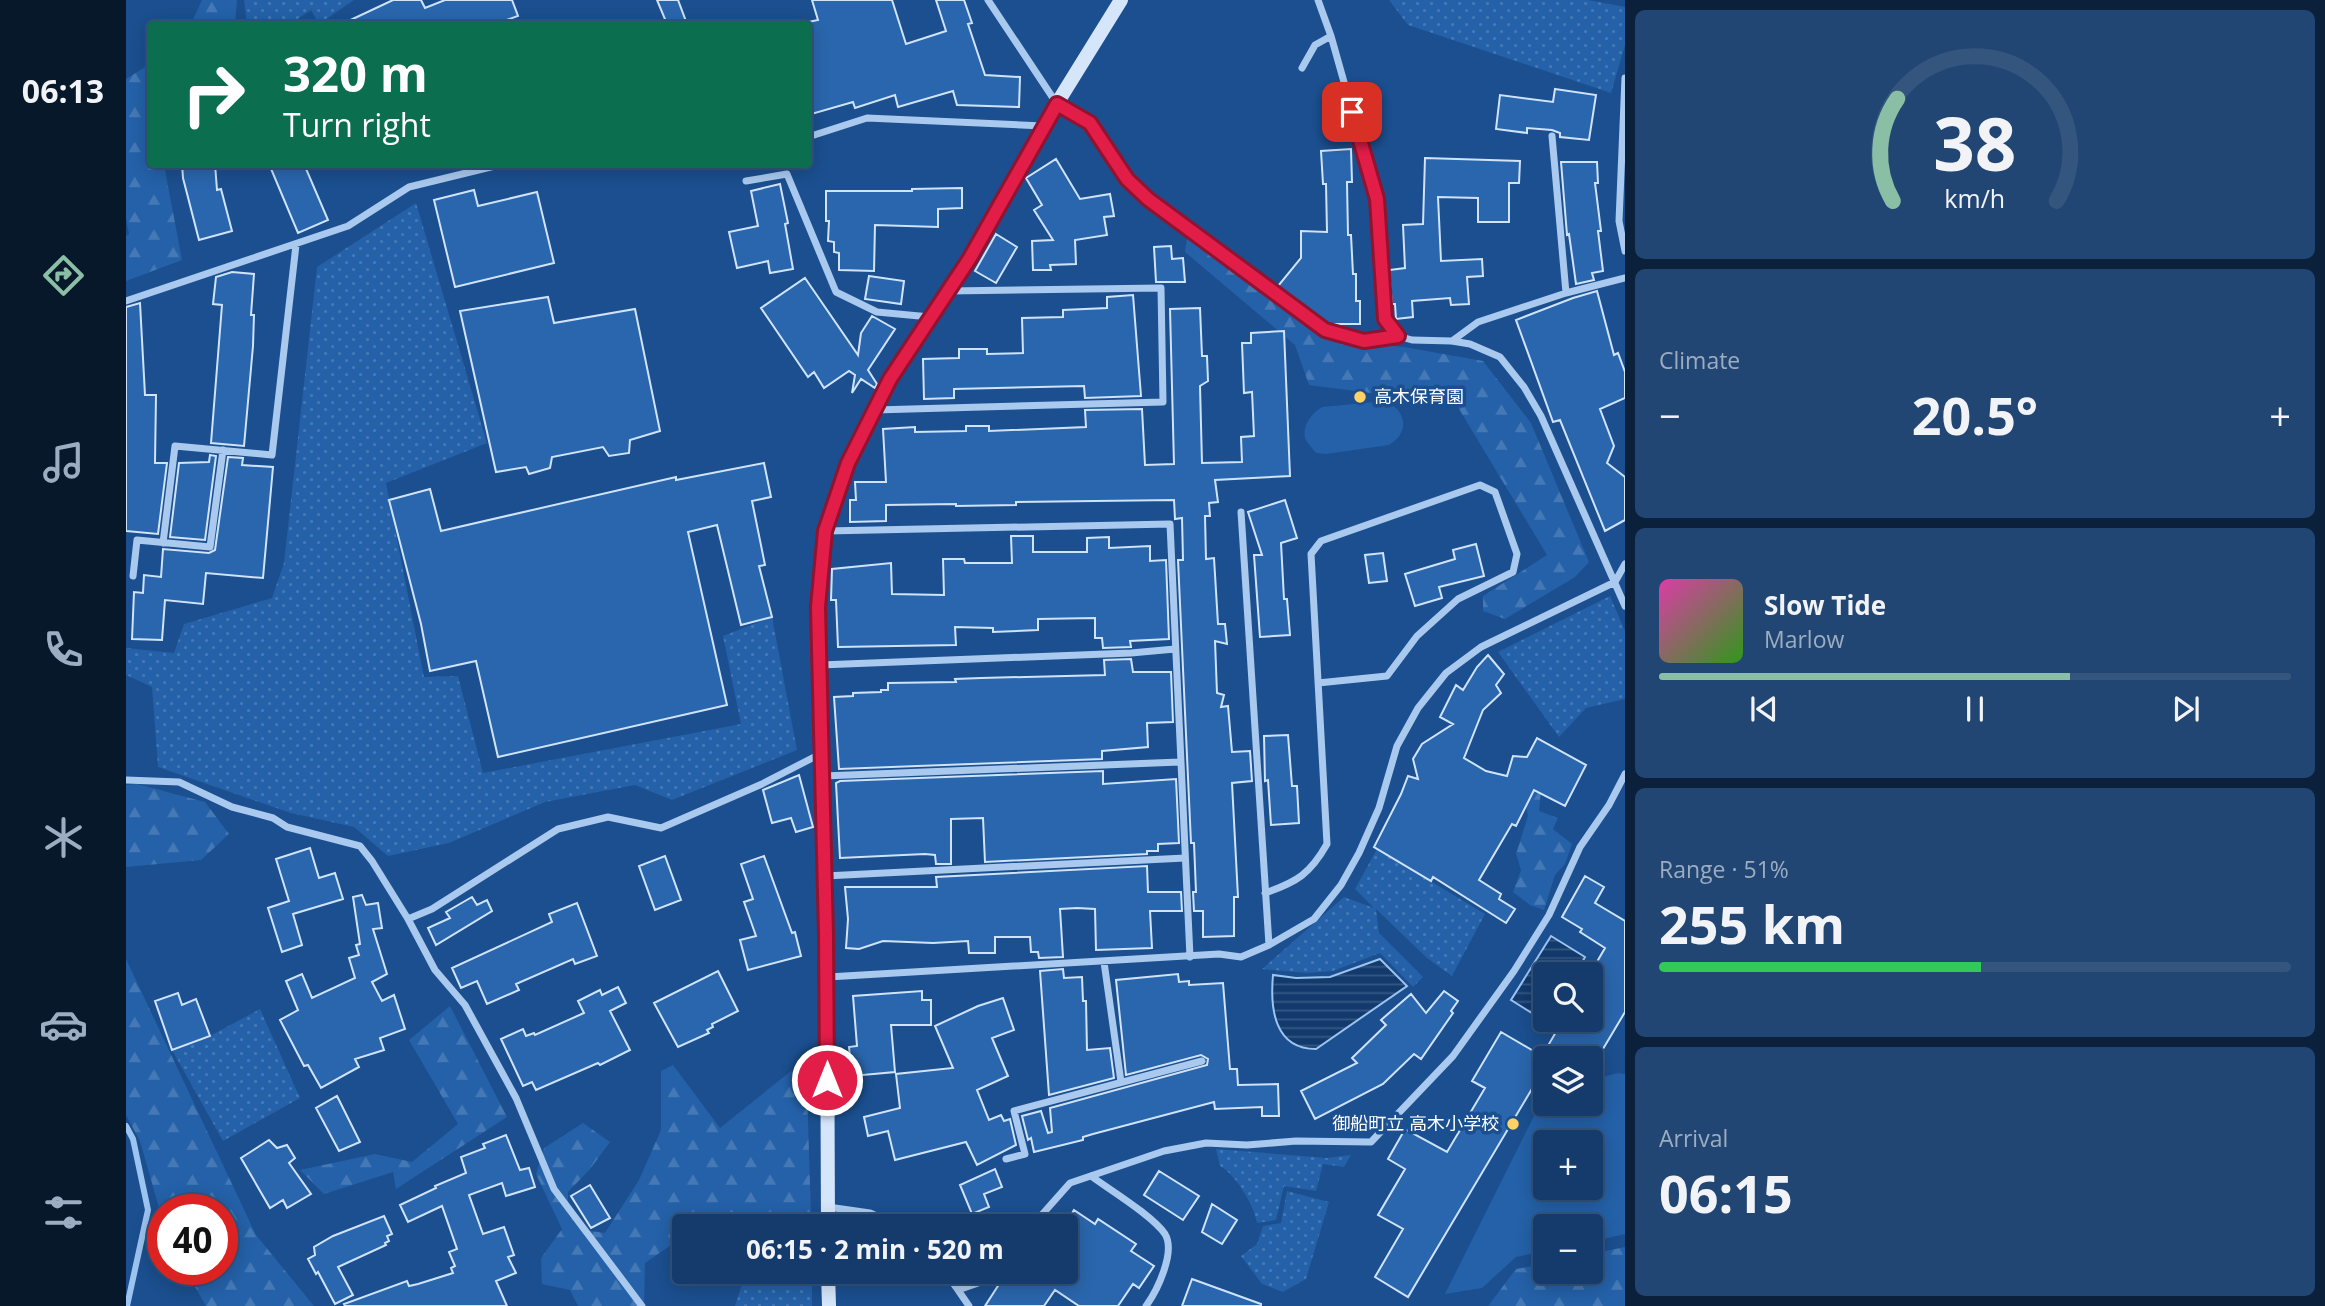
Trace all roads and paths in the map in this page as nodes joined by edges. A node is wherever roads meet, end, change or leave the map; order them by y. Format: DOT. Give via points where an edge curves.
graph roads {
  1 [pos="988,0"];
  2 [pos="1121,0"];
  3 [pos="1318,0"];
  4 [pos="1331,36"];
  5 [pos="1302,68"];
  6 [pos="1625,78"];
  7 [pos="1057,104"];
  8 [pos="1043,125"];
  9 [pos="812,135"];
  10 [pos="1552,136"];
  11 [pos="487,168"];
  12 [pos="746,181"];
  13 [pos="296,245"];
  14 [pos="1625,251"];
  15 [pos="1625,278"];
  16 [pos="948,291"];
  17 [pos="1566,293"];
  18 [pos="126,301"];
  19 [pos="931,317"];
  20 [pos="1398,336"];
  21 [pos="1452,341"];
  22 [pos="874,411"];
  23 [pos="223,450"];
  24 [pos="1241,512"];
  25 [pos="825,531"];
  26 [pos="163,543"];
  27 [pos="1625,564"];
  28 [pos="133,576"];
  29 [pos="1615,582"];
  30 [pos="1625,606"];
  31 [pos="1175,649"];
  32 [pos="819,665"];
  33 [pos="1318,683"];
  34 [pos="822,753"];
  35 [pos="1180,762"];
  36 [pos="1625,774"];
  37 [pos="823,776"];
  38 [pos="126,780"];
  39 [pos="1185,859"];
  40 [pos="825,876"];
  41 [pos="1265,893"];
  42 [pos="408,919"];
  43 [pos="1269,945"];
  44 [pos="1190,957"];
  45 [pos="1104,962"];
  46 [pos="827,977"];
  47 [pos="1202,1061"];
  48 [pos="1121,1082"];
  49 [pos="1006,1159"];
  50 [pos="1091,1176"];
  51 [pos="827,1207"];
  52 [pos="827,1214"];
  53 [pos="872,1214"];
  54 [pos="1043,1214"];
  55 [pos="828,1284"];
  56 [pos="954,1284"];
  57 [pos="975,1284"];
  58 [pos="958,1290"];
  59 [pos="642,1306"];
  60 [pos="829,1306"];
  61 [pos="970,1306"];
  62 [pos="1146,1306"];
  1 -- 7 [label="street"];
  2 -- 7 [label="street"];
  3 -- 4 [label="street"];
  4 -- 5 [label="street" via="1315,45"];
  4 -- 20 [label="street" via="1377,199 1385,319"];
  6 -- 14 [label="street" via="1619,221"];
  7 -- 8 [label="street"];
  7 -- 20 [label="street" via="1090,123 1127,179 1148,199 1325,330 1364,341"];
  8 -- 9 [label="street" via="867,118"];
  8 -- 16 [label="street"];
  10 -- 17 [label="street"];
  11 -- 13 [label="street" via="409,187 348,226"];
  12 -- 19 [label="street" via="788,174 836,292 877,312"];
  13 -- 18 [label="street"];
  13 -- 23 [label="street" via="272,455"];
  15 -- 17 [label="street"];
  16 -- 19 [label="street"];
  16 -- 22 [label="street" via="1161,288 1163,402"];
  17 -- 21 [label="street" via="1478,322"];
  19 -- 22 [label="street"];
  20 -- 21 [label="street"];
  21 -- 29 [label="street" via="1500,357 1524,387"];
  22 -- 25 [label="street" via="848,463"];
  23 -- 26 [label="street" via="210,547"];
  23 -- 26 [label="street" via="175,446"];
  24 -- 41 [label="street"];
  25 -- 31 [label="street" via="1170,524"];
  25 -- 32 [label="street" via="818,607"];
  26 -- 28 [label="street" via="137,540"];
  27 -- 29 [label="street"];
  29 -- 30 [label="street"];
  29 -- 43 [label="street" via="1481,647 1446,673 1418,708 1397,746 1379,808 1341,885 1314,919"];
  31 -- 32 [label="street"];
  31 -- 35 [label="street"];
  32 -- 34 [label="street"];
  33 -- 33 [label="street" via="1311,554 1321,541 1480,485 1495,492 1517,554 1513,572 1458,599 1417,636 1387,676"];
  33 -- 41 [label="street" via="1327,844 1315,865 1287,885"];
  34 -- 37 [label="street"];
  34 -- 42 [label="street" via="661,828 608,817 558,829"];
  35 -- 37 [label="street"];
  35 -- 39 [label="street"];
  36 -- 50 [label="street" via="1514,971 1453,1056 1371,1142 1206,1143 1164,1151"];
  37 -- 40 [label="street"];
  38 -- 42 [label="street" via="179,782 287,827 360,846"];
  39 -- 40 [label="street"];
  39 -- 44 [label="street"];
  40 -- 46 [label="street"];
  41 -- 43 [label="street"];
  42 -- 59 [label="street" via="435,970 465,1005 516,1098 554,1189"];
  43 -- 44 [label="street" via="1241,957"];
  44 -- 45 [label="street"];
  45 -- 46 [label="street"];
  45 -- 48 [label="street"];
  46 -- 51 [label="street"];
  47 -- 48 [label="street"];
  48 -- 49 [label="street" via="1014,1111 1025,1154"];
  50 -- 54 [label="street" via="1070,1183"];
  50 -- 62 [label="street" via="1166,1236 1168,1255"];
  51 -- 52 [label="street"];
  51 -- 53 [label="street"];
  55 -- 60 [label="street"];
  56 -- 58 [label="street"];
  57 -- 58 [label="street"];
  58 -- 61 [label="street"];
}
